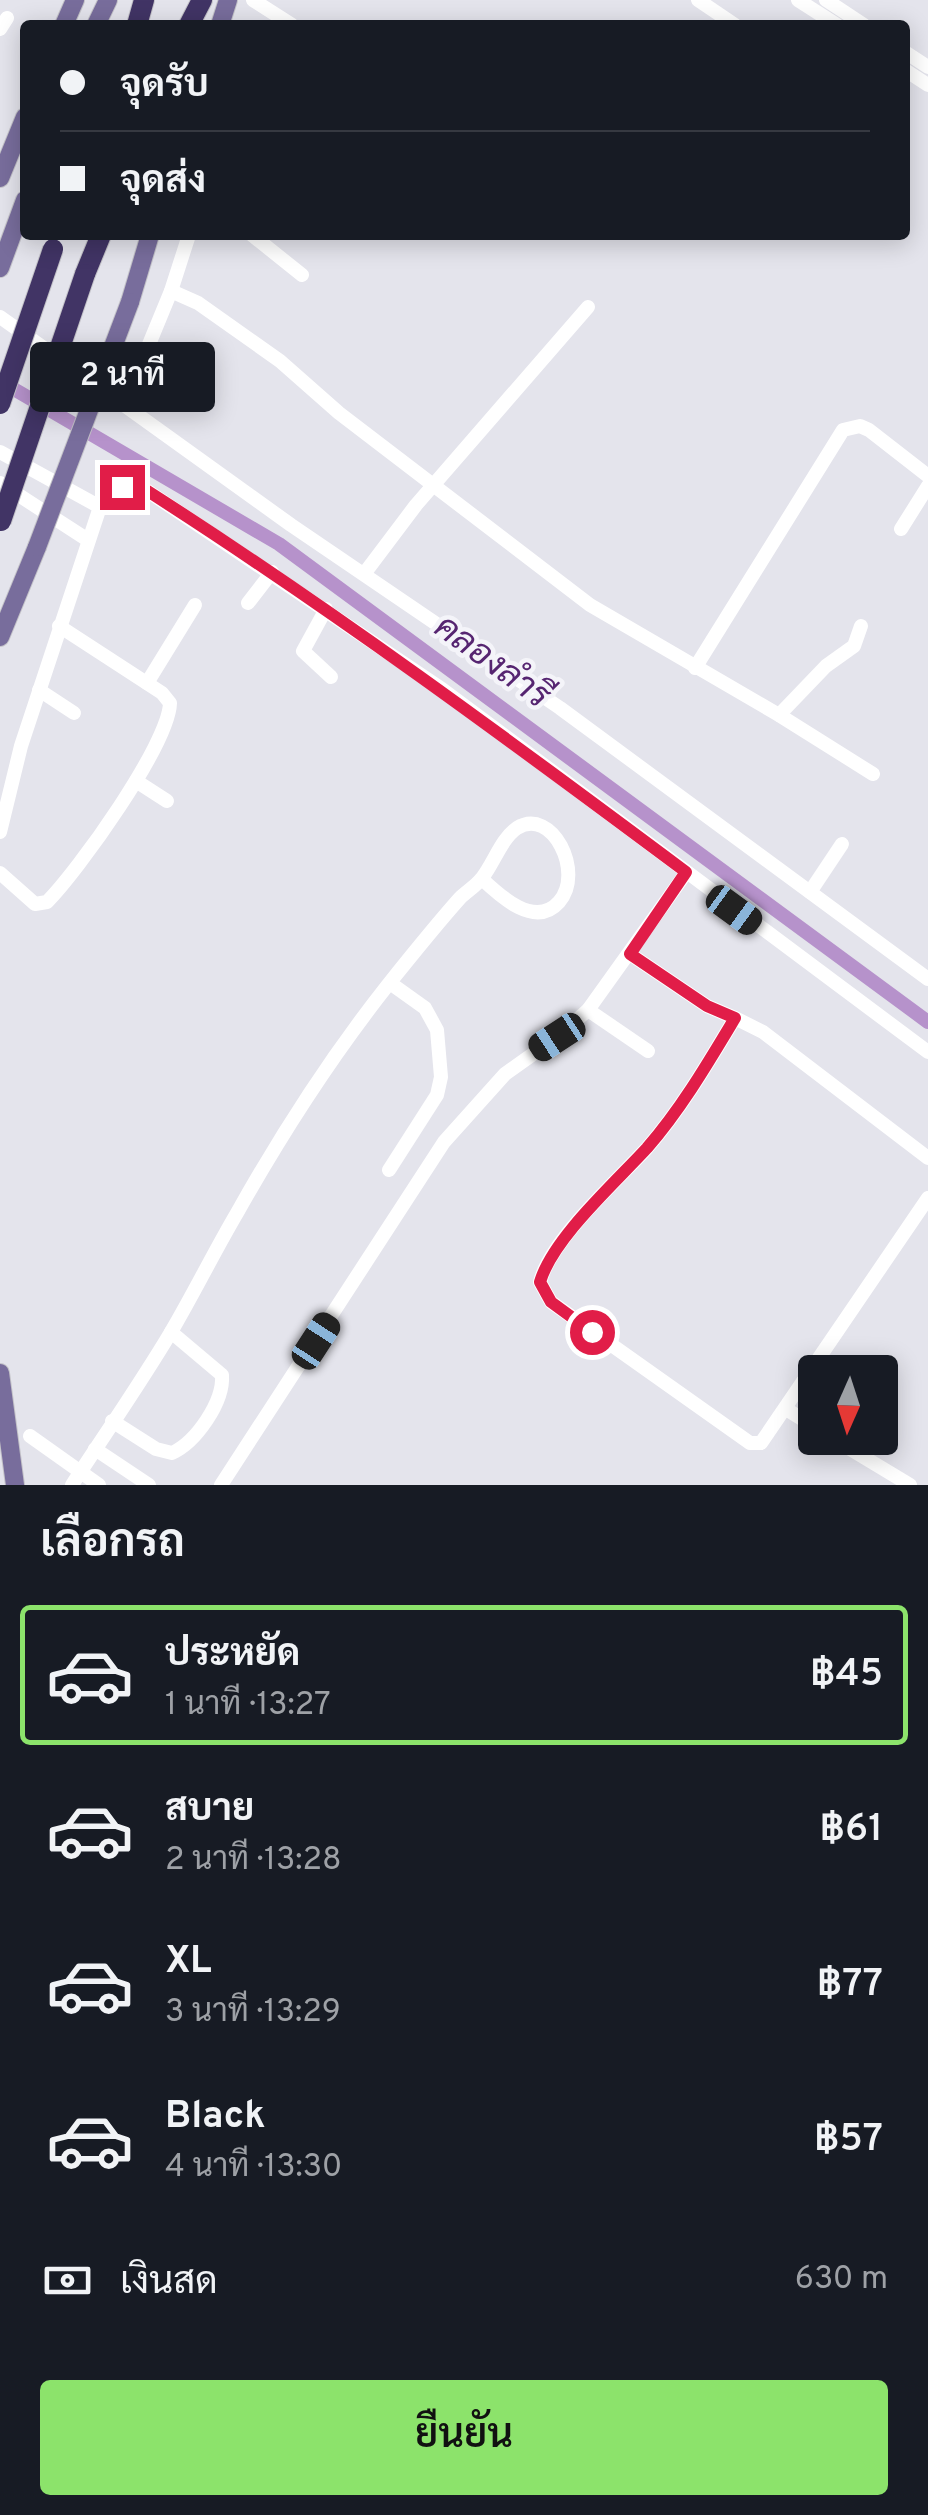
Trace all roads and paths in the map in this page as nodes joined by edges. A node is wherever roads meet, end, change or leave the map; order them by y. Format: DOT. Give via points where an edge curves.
graph roads {
  1 [pos="253,0"];
  2 [pos="698,0"];
  3 [pos="798,0"];
  4 [pos="826,0"];
  5 [pos="284,20"];
  6 [pos="728,20"];
  7 [pos="829,20"];
  8 [pos="856,20"];
  9 [pos="20,128"];
  10 [pos="0,178"];
  11 [pos="20,212"];
  12 [pos="99,240"];
  13 [pos="149,240"];
  14 [pos="187,240"];
  15 [pos="258,240"];
  16 [pos="56,242"];
  17 [pos="0,268"];
  18 [pos="302,275"];
  19 [pos="171,291"];
  20 [pos="588,306"];
  21 [pos="0,317"];
  22 [pos="0,404"];
  23 [pos="129,408"];
  24 [pos="0,452"];
  25 [pos="928,476"];
  26 [pos="0,483"];
  27 [pos="434,486"];
  28 [pos="928,486"];
  29 [pos="100,506"];
  30 [pos="0,523"];
  31 [pos="901,528"];
  32 [pos="88,540"];
  33 [pos="272,572"];
  34 [pos="364,574"];
  35 [pos="248,603"];
  36 [pos="195,605"];
  37 [pos="326,609"];
  38 [pos="59,626"];
  39 [pos="861,626"];
  40 [pos="0,636"];
  41 [pos="695,668"];
  42 [pos="332,677"];
  43 [pos="147,683"];
  44 [pos="39,690"];
  45 [pos="74,713"];
  46 [pos="779,715"];
  47 [pos="873,774"];
  48 [pos="136,782"];
  49 [pos="167,801"];
  50 [pos="0,832"];
  51 [pos="842,844"];
  52 [pos="686,872"];
  53 [pos="0,873"];
  54 [pos="482,879"];
  55 [pos="810,892"];
  56 [pos="630,954"];
  57 [pos="928,979"];
  58 [pos="390,983"];
  59 [pos="588,1010"];
  60 [pos="735,1018"];
  61 [pos="648,1051"];
  62 [pos="928,1052"];
  63 [pos="928,1158"];
  64 [pos="389,1170"];
  65 [pos="928,1198"];
  66 [pos="171,1332"];
  67 [pos="0,1373"];
  68 [pos="786,1409"];
  69 [pos="798,1416"];
  70 [pos="112,1421"];
  71 [pos="30,1436"];
  72 [pos="95,1449"];
  73 [pos="860,1455"];
  74 [pos="76,1478"];
  75 [pos="15,1485"];
  76 [pos="99,1485"];
  77 [pos="149,1485"];
  78 [pos="221,1485"];
  79 [pos="910,1485"];
  1 -- 5 [label="street"];
  2 -- 6 [label="street"];
  3 -- 7 [label="street"];
  4 -- 8 [label="street"];
  9 -- 10 [label="main road"];
  11 -- 17 [label="main road"];
  12 -- 30 [label="highway, bridge"];
  13 -- 40 [label="main road, bridge"];
  14 -- 19 [label="street"];
  15 -- 18 [label="street"];
  16 -- 22 [label="highway, bridge"];
  19 -- 23 [label="street"];
  19 -- 27 [label="street" via="280,361"];
  20 -- 27 [label="street"];
  21 -- 23 [label="street"];
  23 -- 34 [label="street"];
  24 -- 29 [label="street"];
  25 -- 41 [label="street" via="869,430 843,430"];
  26 -- 32 [label="street"];
  27 -- 34 [label="street"];
  27 -- 41 [label="street" via="590,605"];
  28 -- 31 [label="street"];
  29 -- 32 [label="street"];
  29 -- 33 [label="street" via="122,487 146,490"];
  32 -- 38 [label="street"];
  33 -- 35 [label="street"];
  33 -- 37 [label="street"];
  34 -- 55 [label="street"];
  36 -- 43 [label="street"];
  37 -- 42 [label="street" via="303,652"];
  37 -- 52 [label="street"];
  38 -- 43 [label="street"];
  38 -- 44 [label="street"];
  39 -- 46 [label="street" via="854,646"];
  41 -- 46 [label="street"];
  43 -- 48 [label="street" via="168,698 170,709"];
  44 -- 45 [label="street"];
  44 -- 50 [label="street"];
  46 -- 47 [label="street"];
  48 -- 49 [label="street"];
  48 -- 53 [label="street" via="47,902 35,904"];
  51 -- 55 [label="street"];
  52 -- 56 [label="street"];
  52 -- 62 [label="street"];
  54 -- 54 [label="street" via="520,909 548,910 569,882 564,848 541,828 520,826"];
  54 -- 58 [label="street"];
  55 -- 57 [label="street"];
  56 -- 59 [label="street"];
  56 -- 60 [label="street"];
  58 -- 64 [label="street" via="425,1008 437,1030 441,1076 437,1094"];
  58 -- 66 [label="street" via="323,1071"];
  59 -- 61 [label="street"];
  59 -- 78 [label="street" via="505,1074 444,1142"];
  60 -- 63 [label="street" via="763,1032"];
  60 -- 68 [label="street" via="688,1094 549,1260 540,1282 551,1302 750,1443 761,1443"];
  65 -- 68 [label="street"];
  66 -- 70 [label="street"];
  66 -- 70 [label="street" via="222,1375 209,1413 172,1453"];
  67 -- 75 [label="main road"];
  68 -- 69 [label="street"];
  70 -- 72 [label="street"];
  71 -- 74 [label="street"];
  72 -- 74 [label="street"];
  72 -- 77 [label="street"];
  73 -- 79 [label="street"];
  74 -- 76 [label="street"];
}
